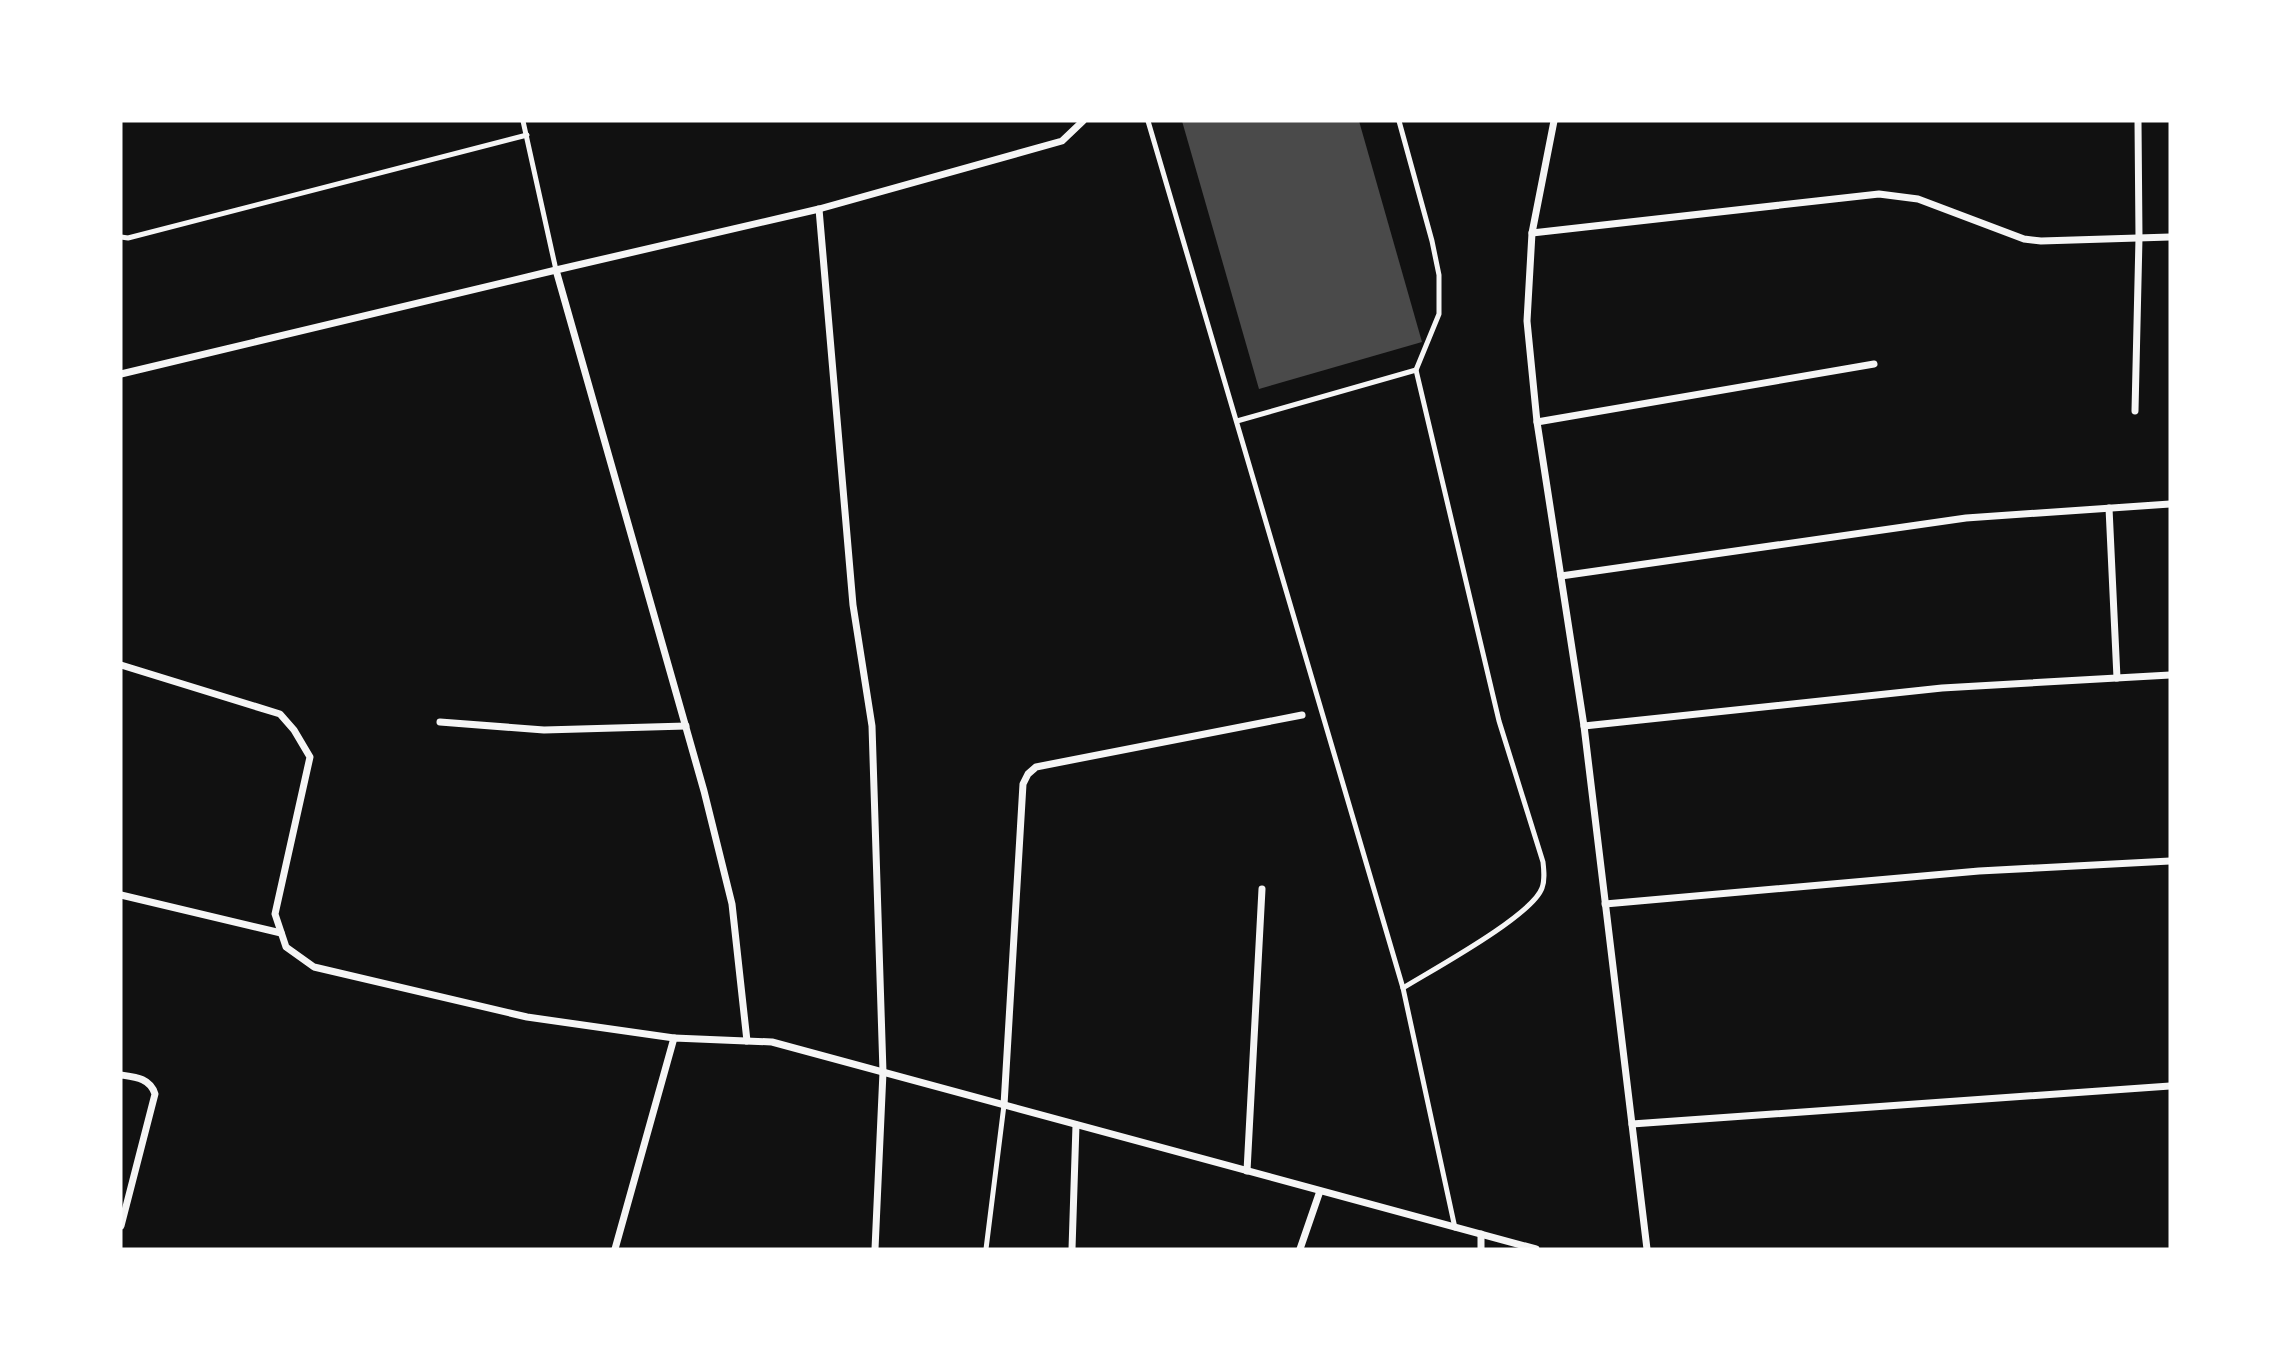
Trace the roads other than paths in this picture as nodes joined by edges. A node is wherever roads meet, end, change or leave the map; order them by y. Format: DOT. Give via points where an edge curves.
graph roads {
  1 [pos="523,121"];
  2 [pos="1083,121"];
  3 [pos="1148,121"];
  4 [pos="1399,121"];
  5 [pos="1554,121"];
  6 [pos="2138,121"];
  7 [pos="527,135"];
  8 [pos="819,209"];
  9 [pos="1532,233"];
  10 [pos="121,237"];
  11 [pos="2170,237"];
  12 [pos="2139,238"];
  13 [pos="556,270"];
  14 [pos="1874,364"];
  15 [pos="1416,370"];
  16 [pos="121,374"];
  17 [pos="2135,411"];
  18 [pos="1237,421"];
  19 [pos="1537,422"];
  20 [pos="2170,504"];
  21 [pos="2109,508"];
  22 [pos="1561,576"];
  23 [pos="121,666"];
  24 [pos="2170,675"];
  25 [pos="2117,678"];
  26 [pos="1303,715"];
  27 [pos="440,722"];
  28 [pos="686,726"];
  29 [pos="1584,726"];
  30 [pos="2170,861"];
  31 [pos="1262,889"];
  32 [pos="121,894"];
  33 [pos="1605,904"];
  34 [pos="281,933"];
  35 [pos="1403,988"];
  36 [pos="674,1038"];
  37 [pos="747,1041"];
  38 [pos="883,1072"];
  39 [pos="121,1075"];
  40 [pos="2170,1086"];
  41 [pos="1004,1105"];
  42 [pos="1632,1124"];
  43 [pos="1076,1125"];
  44 [pos="1247,1171"];
  45 [pos="1320,1191"];
  46 [pos="121,1226"];
  47 [pos="1455,1228"];
  48 [pos="1481,1234"];
  49 [pos="615,1249"];
  50 [pos="875,1249"];
  51 [pos="986,1249"];
  52 [pos="1072,1249"];
  53 [pos="1300,1249"];
  54 [pos="1481,1249"];
  55 [pos="1536,1249"];
  56 [pos="1647,1249"];
  1 -- 7 [label="lane"];
  2 -- 8 [label="street" via="1062,141"];
  3 -- 18 [label="lane"];
  4 -- 15 [label="lane" via="1439,275 1439,314"];
  5 -- 9 [label="street"];
  6 -- 12 [label="street"];
  7 -- 10 [label="lane"];
  7 -- 13 [label="lane"];
  8 -- 13 [label="street"];
  8 -- 38 [label="street" via="853,605 872,726"];
  9 -- 12 [label="street" via="1879,194 1918,200 2024,239"];
  9 -- 19 [label="street" via="1527,321"];
  11 -- 12 [label="street"];
  12 -- 17 [label="street"];
  13 -- 16 [label="street"];
  13 -- 28 [label="street"];
  14 -- 19 [label="street"];
  15 -- 18 [label="lane"];
  15 -- 35 [label="lane" via="1499,721 1545,875 1533,904"];
  18 -- 35 [label="lane"];
  19 -- 22 [label="street"];
  20 -- 21 [label="street"];
  21 -- 22 [label="street" via="1966,518"];
  21 -- 25 [label="street"];
  22 -- 29 [label="street"];
  23 -- 34 [label="street" via="280,714 300,739 310,757 275,914"];
  24 -- 25 [label="street"];
  25 -- 29 [label="street" via="1942,688"];
  26 -- 41 [label="street" via="1036,767 1028,774 1023,784"];
  27 -- 28 [label="street" via="544,730"];
  28 -- 37 [label="street" via="732,904"];
  29 -- 33 [label="street"];
  30 -- 33 [label="street" via="1979,871"];
  31 -- 44 [label="street"];
  32 -- 34 [label="street"];
  33 -- 42 [label="street"];
  34 -- 36 [label="street" via="286,947 314,967 527,1017"];
  35 -- 47 [label="lane"];
  36 -- 37 [label="street"];
  36 -- 49 [label="street"];
  37 -- 38 [label="street" via="772,1042"];
  38 -- 41 [label="street"];
  38 -- 50 [label="street"];
  39 -- 46 [label="street" via="141,1078 155,1094"];
  40 -- 42 [label="street"];
  41 -- 43 [label="street"];
  41 -- 51 [label="lane"];
  42 -- 56 [label="street"];
  43 -- 44 [label="street"];
  43 -- 52 [label="street"];
  44 -- 45 [label="street"];
  45 -- 47 [label="street"];
  45 -- 53 [label="street"];
  47 -- 48 [label="street"];
  48 -- 54 [label="street"];
  48 -- 55 [label="street"];
}
